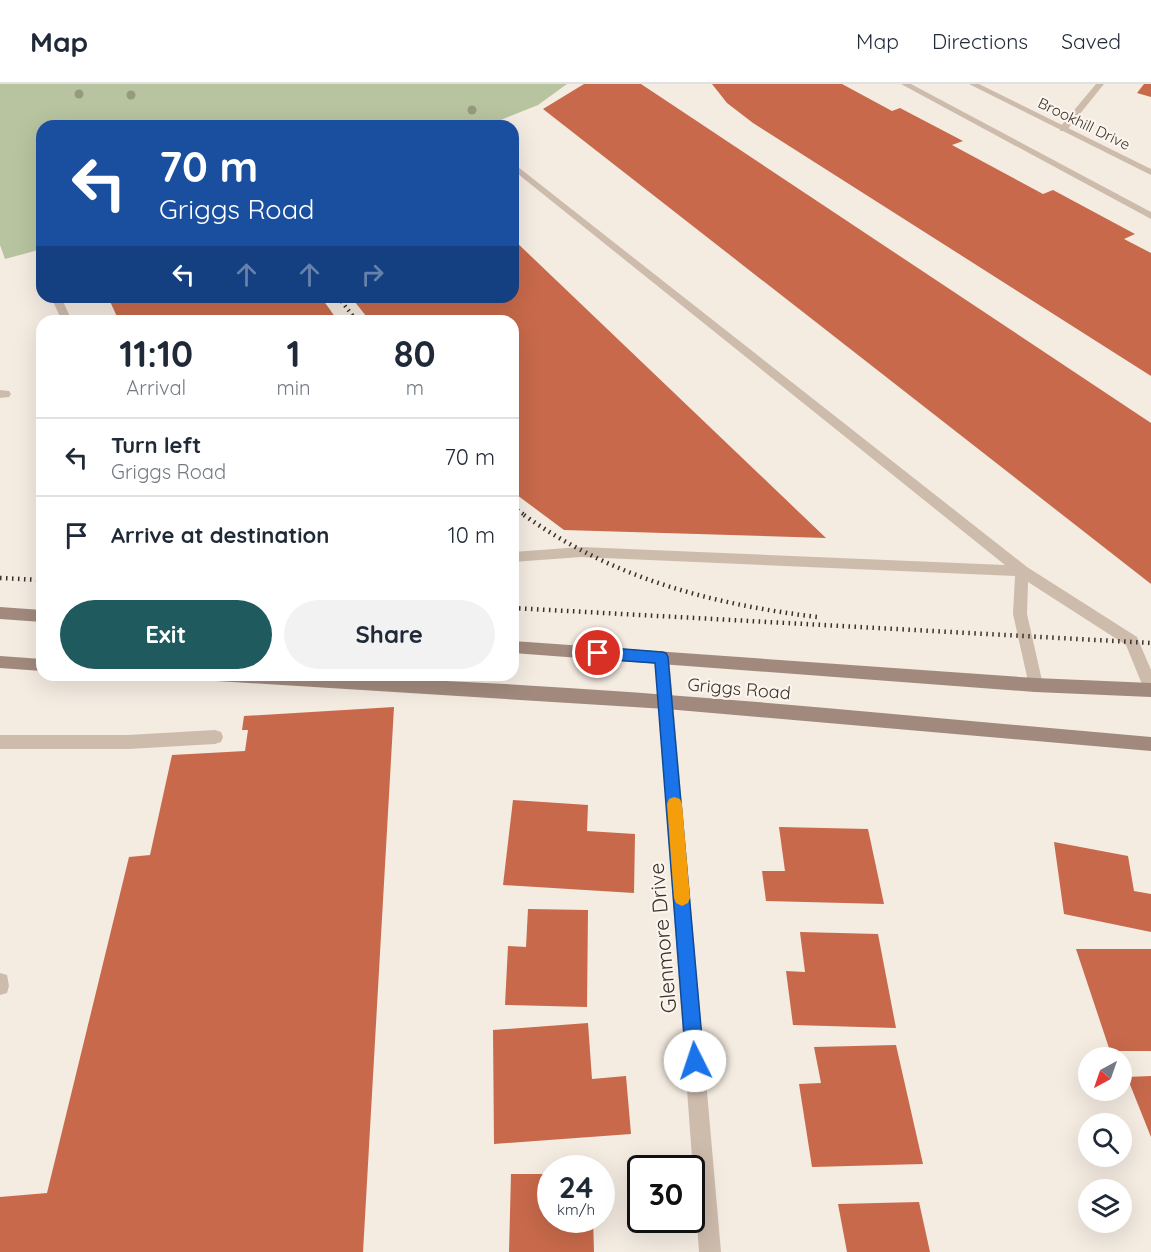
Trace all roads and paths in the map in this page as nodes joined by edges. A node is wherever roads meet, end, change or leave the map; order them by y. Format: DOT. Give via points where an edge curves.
graph roads {
  1 [pos="905,84"];
  2 [pos="973,84"];
  3 [pos="1100,84"];
  4 [pos="1064,129"];
  5 [pos="519,171"];
  6 [pos="1151,172"];
  7 [pos="1151,216"];
  8 [pos="519,557"];
  9 [pos="1022,571"];
  10 [pos="0,613"];
  11 [pos="36,616"];
  12 [pos="519,647"];
  13 [pos="662,657"];
  14 [pos="0,662"];
  15 [pos="36,665"];
  16 [pos="316,681"];
  17 [pos="1035,685"];
  18 [pos="1151,689"];
  19 [pos="666,702"];
  20 [pos="215,736"];
  21 [pos="0,742"];
  22 [pos="1151,744"];
  23 [pos="710,1252"];
  1 -- 7 [label="street"];
  2 -- 4 [label="street, Brookhill Drive"];
  3 -- 4 [label="street"];
  4 -- 6 [label="street, Brookhill Drive"];
  5 -- 9 [label="street"];
  8 -- 9 [label="street" via="581,552"];
  9 -- 17 [label="street" via="1020,615"];
  9 -- 18 [label="street" via="1132,641"];
  10 -- 11 [label="main road"];
  12 -- 13 [label="main road, Griggs Road"];
  13 -- 17 [label="main road, Griggs Road"];
  13 -- 19 [label="street, Glenmore Drive"];
  14 -- 15 [label="main road"];
  16 -- 19 [label="main road, Griggs Road"];
  17 -- 18 [label="main road, Griggs Road"];
  19 -- 22 [label="main road, Griggs Road"];
  19 -- 23 [label="street, Glenmore Drive"];
  20 -- 21 [label="street" via="128,742"];
}
